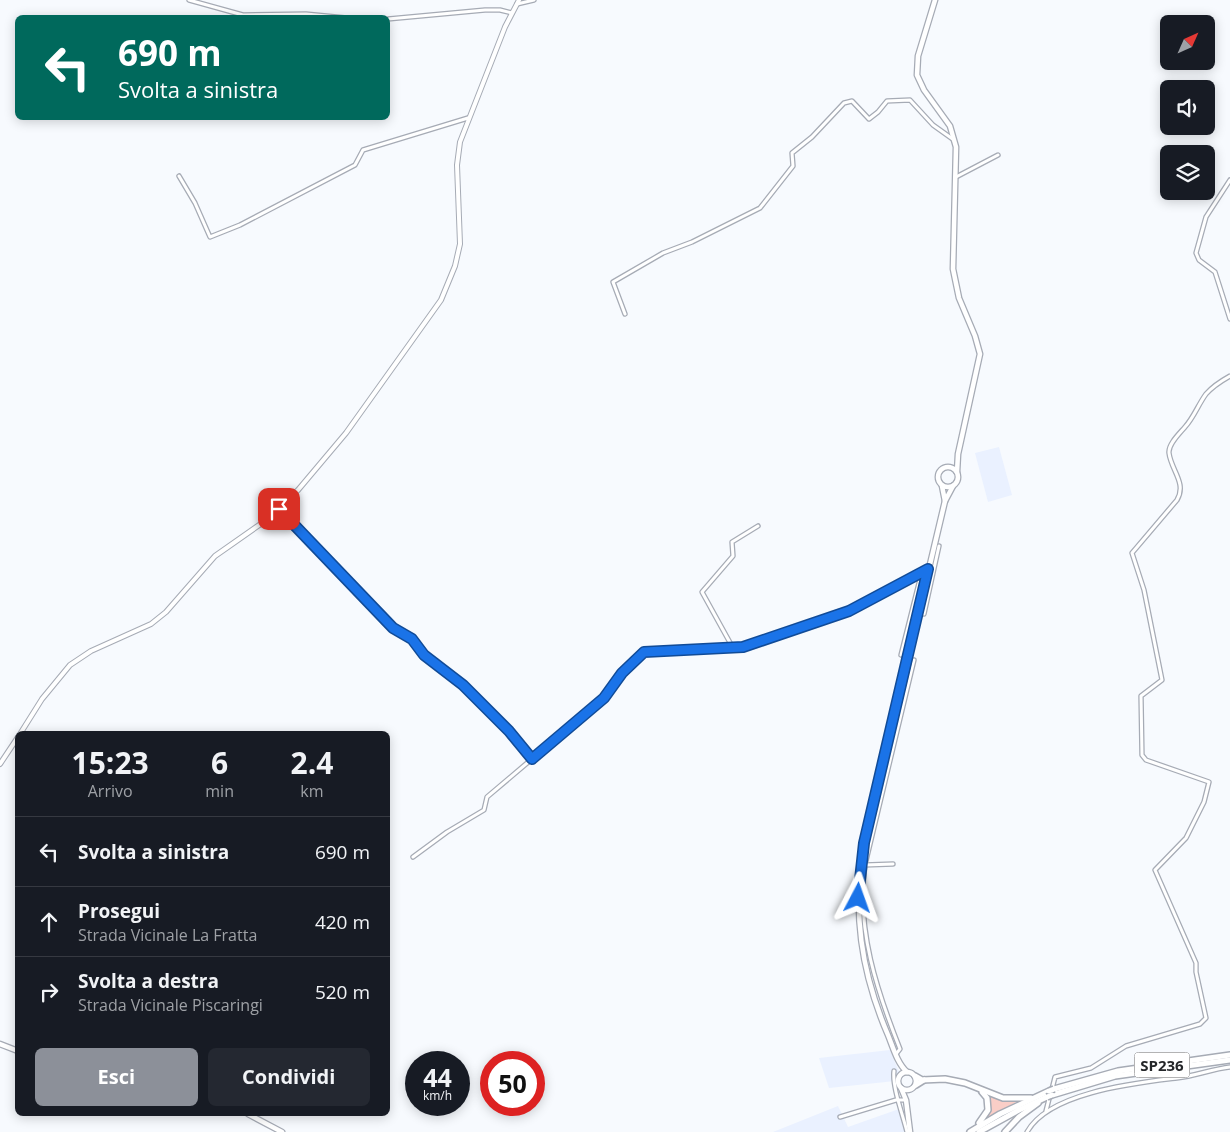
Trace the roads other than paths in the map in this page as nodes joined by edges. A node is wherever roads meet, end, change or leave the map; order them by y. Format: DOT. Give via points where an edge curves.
graph roads {
  1 [pos="189,0"];
  2 [pos="534,0"];
  3 [pos="935,0"];
  4 [pos="518,2"];
  5 [pos="512,13"];
  6 [pos="244,15"];
  7 [pos="244,15"];
  8 [pos="316,15"];
  9 [pos="390,19"];
  10 [pos="468,118"];
  11 [pos="954,140"];
  12 [pos="998,155"];
  13 [pos="179,176"];
  14 [pos="956,176"];
  15 [pos="1230,180"];
  16 [pos="625,314"];
  17 [pos="1230,319"];
  18 [pos="1230,376"];
  19 [pos="958,454"];
  20 [pos="951,467"];
  21 [pos="957,472"];
  22 [pos="942,486"];
  23 [pos="953,486"];
  24 [pos="944,501"];
  25 [pos="279,509"];
  26 [pos="758,526"];
  27 [pos="940,546"];
  28 [pos="928,569"];
  29 [pos="922,571"];
  30 [pos="924,585"];
  31 [pos="930,586"];
  32 [pos="924,614"];
  33 [pos="733,648"];
  34 [pos="901,655"];
  35 [pos="914,660"];
  36 [pos="897,718"];
  37 [pos="21,731"];
  38 [pos="15,740"];
  39 [pos="532,759"];
  40 [pos="0,764"];
  41 [pos="413,858"];
  42 [pos="893,864"];
  43 [pos="865,865"];
  44 [pos="0,1044"];
  45 [pos="15,1050"];
  46 [pos="896,1054"];
  47 [pos="1230,1055"];
  48 [pos="1230,1060"];
  49 [pos="901,1066"];
  50 [pos="1230,1067"];
  51 [pos="894,1071"];
  52 [pos="907,1072"];
  53 [pos="901,1075"];
  54 [pos="915,1076"];
  55 [pos="925,1080"];
  56 [pos="914,1087"];
  57 [pos="901,1088"];
  58 [pos="978,1088"];
  59 [pos="1050,1093"];
  60 [pos="1031,1098"];
  61 [pos="900,1100"];
  62 [pos="906,1100"];
  63 [pos="1046,1111"];
  64 [pos="252,1116"];
  65 [pos="840,1117"];
  66 [pos="282,1132"];
  67 [pos="908,1132"];
  68 [pos="966,1132"];
  69 [pos="970,1132"];
  70 [pos="979,1132"];
  71 [pos="1005,1132"];
  72 [pos="1027,1132"];
  1 -- 6 [label="street"];
  2 -- 4 [label="street"];
  3 -- 11 [label="main road" via="918,56 917,76 950,126"];
  4 -- 5 [label="street"];
  5 -- 9 [label="street" via="486,10"];
  5 -- 10 [label="street"];
  7 -- 8 [label="street"];
  10 -- 13 [label="street" via="364,150 355,165 240,225 210,237"];
  10 -- 25 [label="street" via="457,165 460,244 456,264 441,300 346,433"];
  11 -- 14 [label="main road"];
  11 -- 16 [label="street" via="933,126 910,100 887,101 869,119 848,101 792,153 793,166 760,208 692,242 664,252 613,282"];
  12 -- 14 [label="street"];
  14 -- 19 [label="main road" via="954,277 980,354"];
  15 -- 17 [label="street" via="1204,221 1196,253 1199,260 1215,272"];
  18 -- 63 [label="street" via="1206,394 1170,447 1180,492 1133,550 1162,680 1142,694 1142,755 1146,760 1210,782 1186,838 1155,870 1196,963 1206,1018 1200,1024 1121,1048 1092,1068 1055,1077"];
  19 -- 20 [label="main road"];
  19 -- 21 [label="main road"];
  20 -- 21 [label="main road"];
  20 -- 22 [label="main road" via="944,467 939,472 938,481"];
  21 -- 23 [label="main road" via="958,482"];
  22 -- 23 [label="main road"];
  22 -- 24 [label="main road"];
  23 -- 24 [label="main road"];
  24 -- 28 [label="main road"];
  25 -- 37 [label="street" via="215,556 166,612 151,624 91,651 70,666"];
  25 -- 39 [label="street" via="393,628 412,639 424,655 463,685"];
  26 -- 33 [label="street" via="732,542 733,556 702,592"];
  27 -- 31 [label="street"];
  28 -- 29 [label="street"];
  28 -- 30 [label="main road"];
  29 -- 33 [label="street" via="849,611"];
  29 -- 34 [label="street"];
  30 -- 31 [label="street"];
  30 -- 36 [label="main road"];
  31 -- 32 [label="street"];
  33 -- 39 [label="street" via="644,652 622,673 604,698"];
  35 -- 36 [label="street"];
  36 -- 43 [label="street"];
  36 -- 46 [label="main road" via="861,861 858,917 865,968"];
  38 -- 40 [label="street"];
  39 -- 41 [label="street" via="487,797 484,810"];
  42 -- 43 [label="street"];
  43 -- 46 [label="street" via="863,897 868,945 878,990 900,1049"];
  44 -- 45 [label="main road"];
  46 -- 49 [label="main road"];
  47 -- 59 [label="highway, SP236" via="1093,1076"];
  48 -- 59 [label="highway, SP236" via="1115,1076"];
  49 -- 52 [label="main road"];
  49 -- 53 [label="main road"];
  50 -- 63 [label="street" via="1109,1088"];
  51 -- 61 [label="street" via="894,1084"];
  52 -- 53 [label="main road"];
  52 -- 54 [label="main road"];
  53 -- 57 [label="main road" via="898,1080"];
  54 -- 55 [label="highway"];
  54 -- 56 [label="main road"];
  55 -- 56 [label="highway"];
  55 -- 58 [label="highway" via="954,1080"];
  56 -- 57 [label="main road"];
  56 -- 62 [label="main road"];
  57 -- 62 [label="main road"];
  58 -- 60 [label="highway" via="1003,1098"];
  58 -- 68 [label="highway" via="987,1098 988,1110 983,1120"];
  59 -- 60 [label="highway, SP236"];
  59 -- 70 [label="highway, SP236"];
  59 -- 71 [label="highway" via="1018,1117"];
  60 -- 69 [label="highway, SP236"];
  61 -- 62 [label="street"];
  61 -- 65 [label="street"];
  61 -- 67 [label="street"];
  62 -- 67 [label="main road"];
  63 -- 72 [label="street"];
  64 -- 66 [label="main road"];
}
